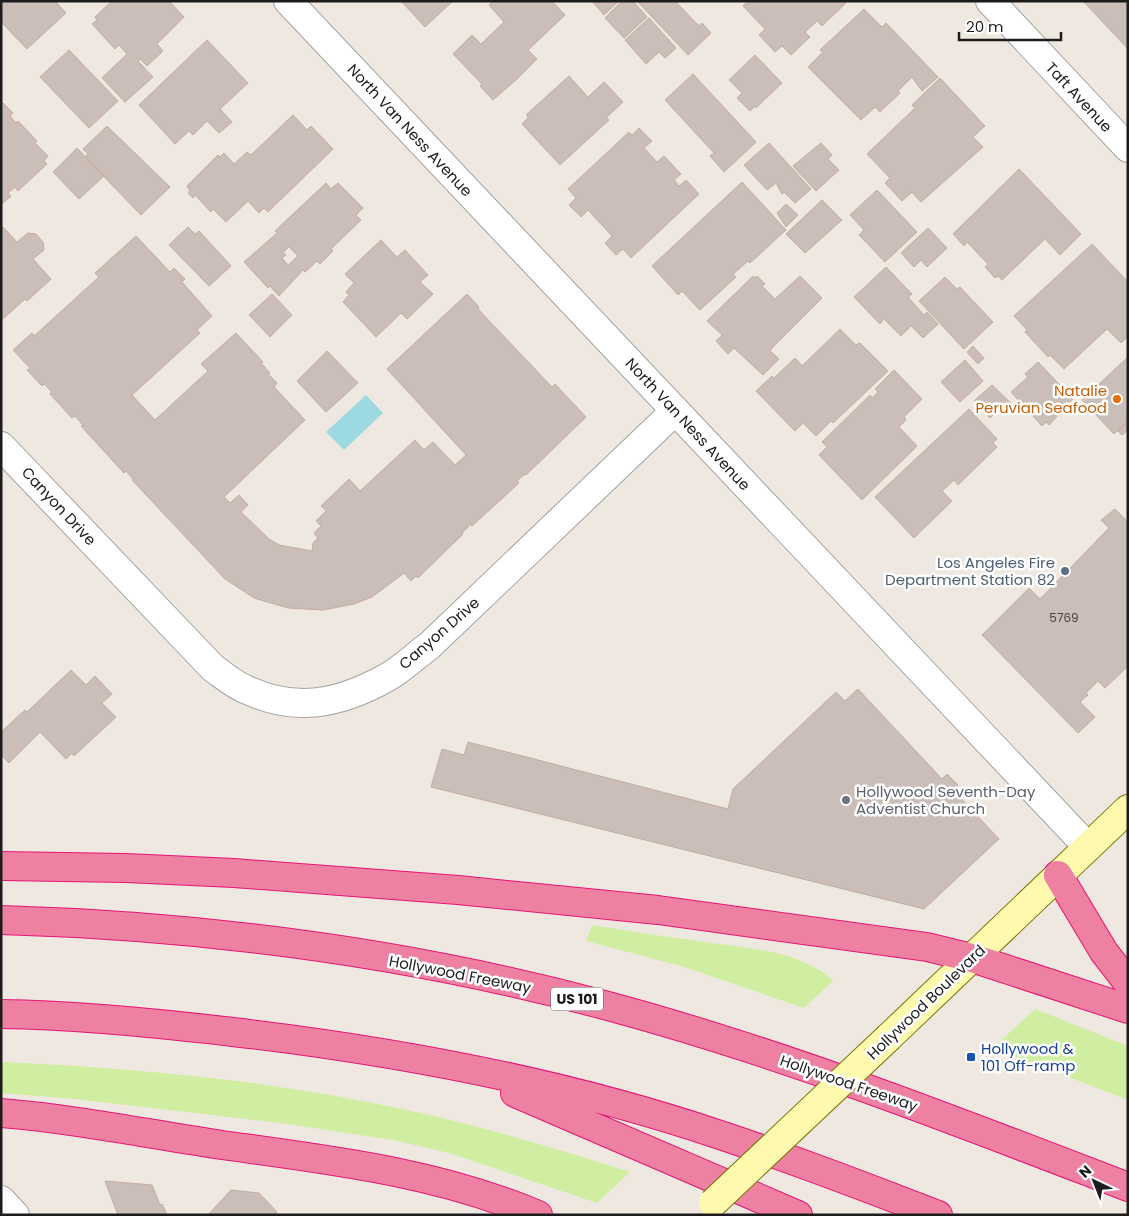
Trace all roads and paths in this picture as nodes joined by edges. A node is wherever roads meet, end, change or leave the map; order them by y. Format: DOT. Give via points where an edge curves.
graph roads {
  1 [pos="288,1"];
  2 [pos="990,1"];
  3 [pos="1128,148"];
  4 [pos="675,411"];
  5 [pos="1,446"];
  6 [pos="1128,809"];
  7 [pos="1088,847"];
  8 [pos="1,866"];
  9 [pos="1058,875"];
  10 [pos="1,920"];
  11 [pos="972,958"];
  12 [pos="1128,983"];
  13 [pos="1128,1009"];
  14 [pos="1,1014"];
  15 [pos="449,1064"];
  16 [pos="1,1113"];
  17 [pos="1128,1187"];
  18 [pos="1,1200"];
  19 [pos="707,1209"];
  20 [pos="15,1215"];
  21 [pos="538,1215"];
  22 [pos="798,1215"];
  23 [pos="938,1215"];
  1 -- 4 [label="street, North Van Ness Avenue"];
  2 -- 3 [label="street, Taft Avenue"];
  4 -- 5 [label="street, Canyon Drive" via="429,646 387,677 348,695 313,704 278,701 244,689 213,668"];
  4 -- 7 [label="street, North Van Ness Avenue"];
  6 -- 7 [label="main road, Hollywood Boulevard"];
  7 -- 9 [label="main road, Hollywood Boulevard"];
  8 -- 11 [label="highway" via="234,873 555,899 873,939"];
  9 -- 11 [label="main road, Hollywood Boulevard"];
  9 -- 12 [label="highway" via="1104,952"];
  10 -- 17 [label="highway, Hollywood Freeway / US 101" via="178,932 322,948 464,973 607,1006 749,1047 899,1099"];
  11 -- 13 [label="highway"];
  11 -- 19 [label="main road, Hollywood Boulevard, bridge"];
  14 -- 15 [label="highway" via="169,1024 308,1041"];
  15 -- 22 [label="highway"];
  15 -- 23 [label="highway" via="582,1095 719,1134"];
  16 -- 21 [label="highway" via="398,1171 461,1188"];
  18 -- 20 [label="street"];
}
